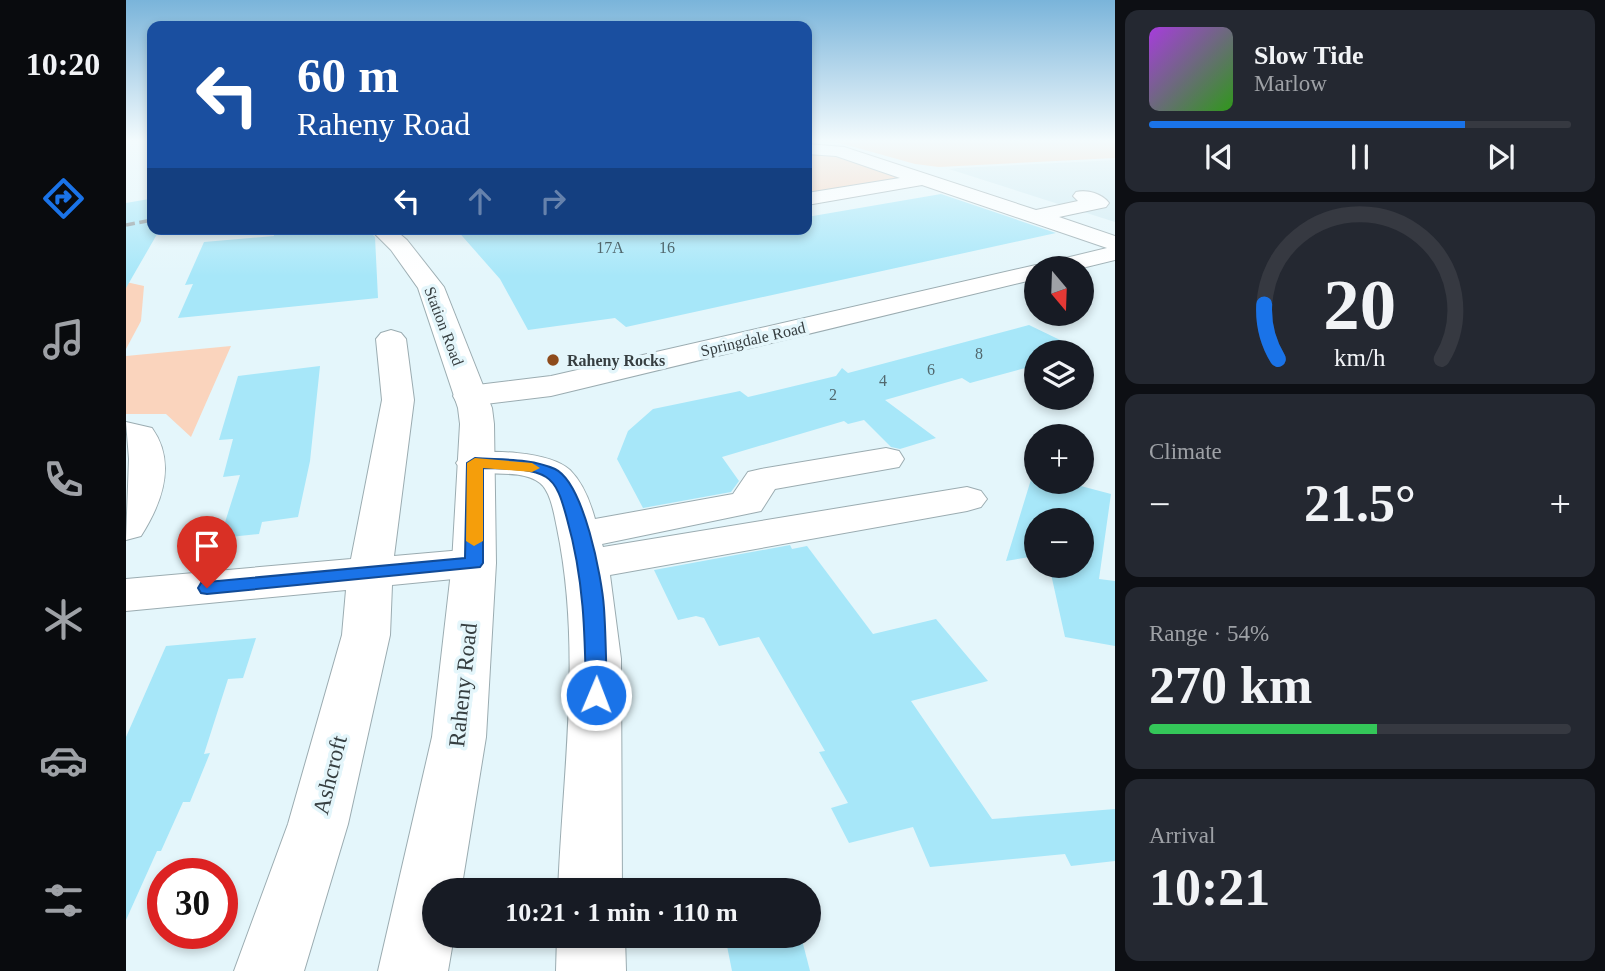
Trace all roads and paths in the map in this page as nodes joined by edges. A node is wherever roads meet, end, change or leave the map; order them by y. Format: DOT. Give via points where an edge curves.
graph roads {
  1 [pos="891,185"];
  2 [pos="940,185"];
  3 [pos="1083,196"];
  4 [pos="812,198"];
  5 [pos="1035,216"];
  6 [pos="388,235"];
  7 [pos="1115,243"];
  8 [pos="1115,253"];
  9 [pos="1094,258"];
  10 [pos="1024,275"];
  11 [pos="391,340"];
  12 [pos="469,397"];
  13 [pos="126,433"];
  14 [pos="886,459"];
  15 [pos="475,463"];
  16 [pos="967,499"];
  17 [pos="126,527"];
  18 [pos="584,549"];
  19 [pos="474,563"];
  20 [pos="370,574"];
  21 [pos="126,595"];
  22 [pos="590,878"];
  23 [pos="591,948"];
  24 [pos="270,971"];
  25 [pos="413,971"];
  26 [pos="591,971"];
  1 -- 4 [label="street"];
  2 -- 5 [label="street"];
  3 -- 5 [label="street" via="1099,203"];
  5 -- 7 [label="street"];
  6 -- 12 [label="street, Station Road" via="431,287"];
  8 -- 9 [label="street"];
  10 -- 12 [label="street, Springdale Road" via="551,386"];
  11 -- 20 [label="street, Ashcroft" via="398,400"];
  12 -- 15 [label="street, Raheny Road" via="477,424"];
  13 -- 17 [label="street" via="140,435 148,449 148,472"];
  14 -- 18 [label="street" via="761,480 747,503"];
  15 -- 18 [label="street" via="551,473 570,502"];
  15 -- 19 [label="street, Raheny Road"];
  16 -- 18 [label="street"];
  18 -- 22 [label="street" via="594,606 597,667"];
  19 -- 20 [label="street"];
  19 -- 25 [label="street, Raheny Road" via="460,737"];
  20 -- 21 [label="street"];
  20 -- 24 [label="street, Ashcroft" via="366,635 332,770"];
  23 -- 26 [label="street"];
}
